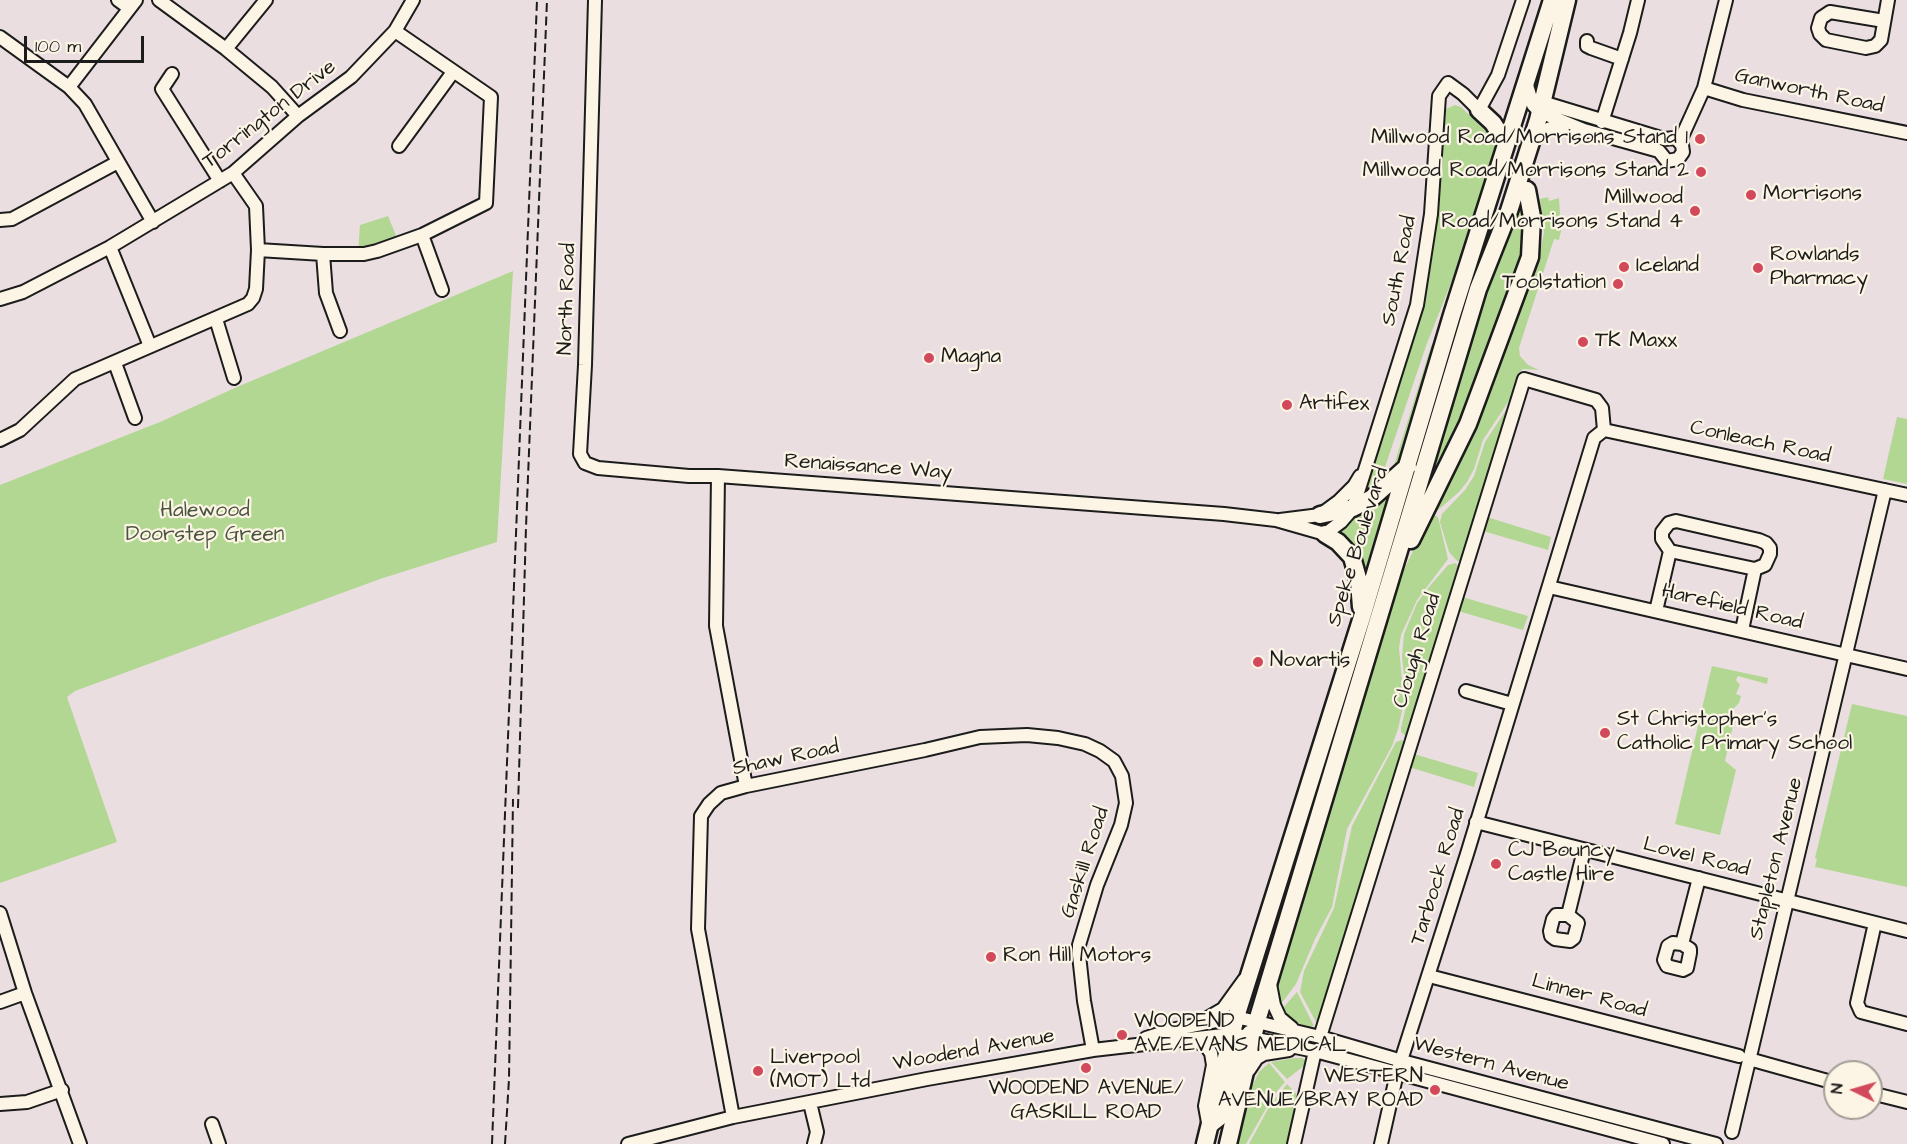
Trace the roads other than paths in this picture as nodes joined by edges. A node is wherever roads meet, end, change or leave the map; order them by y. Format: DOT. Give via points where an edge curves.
graph roads {
  1 [pos="118,0"];
  2 [pos="159,0"];
  3 [pos="266,0"];
  4 [pos="412,0"];
  5 [pos="595,0"];
  6 [pos="1523,0"];
  7 [pos="1552,0"];
  8 [pos="1567,0"];
  9 [pos="1638,0"];
  10 [pos="1726,0"];
  11 [pos="1888,0"];
  12 [pos="132,4"];
  13 [pos="1884,21"];
  14 [pos="395,31"];
  15 [pos="0,37"];
  16 [pos="1587,41"];
  17 [pos="226,49"];
  18 [pos="1622,59"];
  19 [pos="453,72"];
  20 [pos="172,74"];
  21 [pos="1525,79"];
  22 [pos="69,87"];
  23 [pos="1704,88"];
  24 [pos="1538,107"];
  25 [pos="1479,110"];
  26 [pos="298,116"];
  27 [pos="1602,122"];
  28 [pos="1584,130"];
  29 [pos="1498,131"];
  30 [pos="1907,133"];
  31 [pos="1664,139"];
  32 [pos="1680,141"];
  33 [pos="1531,143"];
  34 [pos="399,146"];
  35 [pos="1659,152"];
  36 [pos="118,162"];
  37 [pos="233,173"];
  38 [pos="219,181"];
  39 [pos="1527,190"];
  40 [pos="0,220"];
  41 [pos="153,222"];
  42 [pos="422,235"];
  43 [pos="110,247"];
  44 [pos="258,250"];
  45 [pos="1472,252"];
  46 [pos="323,254"];
  47 [pos="441,290"];
  48 [pos="0,299"];
  49 [pos="216,319"];
  50 [pos="339,331"];
  51 [pos="150,346"];
  52 [pos="115,363"];
  53 [pos="234,378"];
  54 [pos="135,418"];
  55 [pos="1604,429"];
  56 [pos="0,440"];
  57 [pos="1366,463"];
  58 [pos="1408,466"];
  59 [pos="718,476"];
  60 [pos="1885,490"];
  61 [pos="1907,495"];
  62 [pos="1353,508"];
  63 [pos="1320,515"];
  64 [pos="1276,520"];
  65 [pos="1325,534"];
  66 [pos="1670,551"];
  67 [pos="1755,569"];
  68 [pos="1393,575"];
  69 [pos="1549,587"];
  70 [pos="1656,611"];
  71 [pos="1362,617"];
  72 [pos="1742,630"];
  73 [pos="1847,655"];
  74 [pos="1907,669"];
  75 [pos="1466,691"];
  76 [pos="1512,704"];
  77 [pos="1114,761"];
  78 [pos="746,786"];
  79 [pos="1476,822"];
  80 [pos="1584,850"];
  81 [pos="1699,878"];
  82 [pos="1787,900"];
  83 [pos="0,913"];
  84 [pos="1568,915"];
  85 [pos="1875,923"];
  86 [pos="1287,924"];
  87 [pos="1907,931"];
  88 [pos="1682,944"];
  89 [pos="1251,968"];
  90 [pos="1429,976"];
  91 [pos="1270,981"];
  92 [pos="25,993"];
  93 [pos="0,1002"];
  94 [pos="1246,1019"];
  95 [pos="1907,1024"];
  96 [pos="1298,1032"];
  97 [pos="1175,1035"];
  98 [pos="1244,1036"];
  99 [pos="1320,1037"];
  100 [pos="1093,1050"];
  101 [pos="1310,1050"];
  102 [pos="1741,1058"];
  103 [pos="1400,1067"];
  104 [pos="1244,1078"];
  105 [pos="1823,1080"];
  106 [pos="62,1090"];
  107 [pos="1883,1096"];
  108 [pos="1907,1102"];
  109 [pos="810,1103"];
  110 [pos="0,1104"];
  111 [pos="733,1117"];
  112 [pos="212,1124"];
  113 [pos="1732,1132"];
  114 [pos="1207,1136"];
  115 [pos="80,1144"];
  116 [pos="219,1144"];
  117 [pos="628,1144"];
  118 [pos="814,1144"];
  119 [pos="1228,1144"];
  120 [pos="1294,1144"];
  121 [pos="1381,1144"];
  122 [pos="1663,1144"];
  123 [pos="1716,1144"];
  1 -- 12 [label="street"];
  2 -- 17 [label="street"];
  3 -- 17 [label="street"];
  4 -- 14 [label="street, Torrington Drive"];
  5 -- 59 [label="street, North Road" via="580,454 585,463 598,468"];
  6 -- 25 [label="street" via="1498,75"];
  7 -- 21 [label="highway, Speke Boulevard"];
  8 -- 24 [label="highway, Speke Boulevard"];
  9 -- 18 [label="street"];
  10 -- 23 [label="street"];
  11 -- 13 [label="street"];
  12 -- 22 [label="street"];
  13 -- 13 [label="street" via="1881,40 1866,48 1826,40 1818,28 1821,18 1830,12"];
  14 -- 19 [label="street"];
  14 -- 26 [label="street, Torrington Drive" via="351,77"];
  15 -- 22 [label="street"];
  16 -- 18 [label="street" via="1587,46"];
  17 -- 26 [label="street" via="272,87"];
  18 -- 27 [label="street"];
  19 -- 34 [label="street"];
  19 -- 42 [label="street" via="491,97 486,203"];
  20 -- 38 [label="street" via="162,89"];
  21 -- 24 [label="street"];
  21 -- 45 [label="highway, Speke Boulevard"];
  22 -- 36 [label="street" via="85,104"];
  23 -- 30 [label="street, Ganworth Road" via="1743,100"];
  23 -- 32 [label="street"];
  24 -- 27 [label="street"];
  24 -- 28 [label="street"];
  24 -- 33 [label="highway, Speke Boulevard"];
  24 -- 45 [label="highway" via="1527,116 1492,220"];
  25 -- 29 [label="highway"];
  25 -- 57 [label="street, South Road" via="1448,83 1439,96 1431,214 1417,305"];
  26 -- 37 [label="street, Torrington Drive"];
  27 -- 31 [label="street"];
  28 -- 33 [label="street" via="1557,126"];
  28 -- 35 [label="street"];
  31 -- 32 [label="street"];
  31 -- 35 [label="street"];
  32 -- 35 [label="street" via="1683,152 1675,161 1664,159"];
  33 -- 68 [label="highway, Speke Boulevard" via="1478,289"];
  36 -- 40 [label="street" via="12,219"];
  36 -- 41 [label="street"];
  37 -- 38 [label="street, Torrington Drive"];
  37 -- 44 [label="street" via="256,206"];
  38 -- 41 [label="street, Torrington Drive"];
  39 -- 68 [label="highway" via="1532,217 1530,257 1468,424"];
  41 -- 43 [label="street, Torrington Drive"];
  42 -- 46 [label="street" via="364,254"];
  42 -- 47 [label="street"];
  43 -- 48 [label="street, Torrington Drive"];
  43 -- 51 [label="street"];
  44 -- 46 [label="street"];
  44 -- 49 [label="street" via="254,298"];
  45 -- 58 [label="highway, Speke Boulevard"];
  46 -- 50 [label="street" via="326,293"];
  49 -- 51 [label="street"];
  49 -- 53 [label="street"];
  51 -- 52 [label="street"];
  52 -- 54 [label="street"];
  52 -- 56 [label="street" via="75,379 20,430"];
  55 -- 60 [label="street, Conleach Road"];
  55 -- 69 [label="street, Tarbock Road" via="1594,438"];
  55 -- 99 [label="street, Clough Road" via="1602,408 1596,400 1524,379"];
  57 -- 62 [label="street, South Road"];
  57 -- 63 [label="street, South Road" via="1354,486"];
  58 -- 62 [label="highway" via="1372,498"];
  58 -- 71 [label="highway, Speke Boulevard"];
  59 -- 64 [label="street, Renaissance Way"];
  59 -- 78 [label="street" via="716,626"];
  60 -- 61 [label="street, Conleach Road"];
  60 -- 73 [label="street, Stapleton Avenue"];
  62 -- 63 [label="highway"];
  62 -- 65 [label="street, South Road"];
  63 -- 64 [label="street"];
  64 -- 65 [label="street, Renaissance Way"];
  65 -- 71 [label="highway" via="1352,557"];
  66 -- 67 [label="street"];
  66 -- 67 [label="street" via="1662,532 1668,523 1676,521 1766,543 1770,548 1769,560"];
  66 -- 70 [label="street"];
  67 -- 72 [label="street"];
  68 -- 86 [label="highway, Speke Boulevard"];
  69 -- 70 [label="street, Harefield Road"];
  69 -- 76 [label="street, Tarbock Road"];
  70 -- 72 [label="street, Harefield Road"];
  71 -- 89 [label="highway, Speke Boulevard"];
  72 -- 73 [label="street, Harefield Road"];
  73 -- 74 [label="street, Harefield Road"];
  73 -- 82 [label="street, Stapleton Avenue"];
  75 -- 76 [label="street"];
  76 -- 79 [label="street, Tarbock Road"];
  77 -- 78 [label="street, Shaw Road" via="1100,750 1058,738 980,737"];
  77 -- 100 [label="street, Gaskill Road" via="1122,776 1126,803 1096,885 1078,955"];
  78 -- 111 [label="street, Shaw Road" via="721,793 701,816 698,929"];
  79 -- 80 [label="street, Lovel Road"];
  79 -- 90 [label="street, Tarbock Road"];
  80 -- 81 [label="street, Lovel Road"];
  80 -- 84 [label="street"];
  81 -- 82 [label="street, Lovel Road"];
  81 -- 88 [label="street"];
  82 -- 85 [label="street, Lovel Road"];
  82 -- 102 [label="street, Stapleton Avenue"];
  83 -- 92 [label="street"];
  85 -- 87 [label="street, Lovel Road"];
  85 -- 95 [label="street" via="1857,1003 1861,1012"];
  86 -- 91 [label="highway, Speke Boulevard"];
  86 -- 94 [label="street" via="1276,932 1253,1010"];
  89 -- 94 [label="highway, Speke Boulevard"];
  89 -- 97 [label="street" via="1223,1009"];
  90 -- 102 [label="street, Linner Road"];
  90 -- 103 [label="street, Tarbock Road"];
  91 -- 94 [label="highway, Speke Boulevard"];
  91 -- 96 [label="street" via="1270,994 1280,1018"];
  92 -- 93 [label="street"];
  92 -- 106 [label="street"];
  94 -- 96 [label="street, Western Avenue"];
  94 -- 97 [label="street, Woodend Avenue"];
  94 -- 98 [label="highway, Speke Boulevard"];
  96 -- 99 [label="street, Western Avenue"];
  97 -- 98 [label="street, Woodend Avenue"];
  97 -- 100 [label="street, Woodend Avenue"];
  97 -- 114 [label="street" via="1206,1046 1211,1053 1213,1065 1205,1106"];
  98 -- 101 [label="street, Western Avenue"];
  98 -- 104 [label="highway, Speke Boulevard"];
  98 -- 114 [label="highway, Speke Boulevard"];
  99 -- 103 [label="street, Western Avenue"];
  100 -- 109 [label="street, Woodend Avenue"];
  101 -- 103 [label="street, Western Avenue"];
  101 -- 104 [label="street" via="1264,1054"];
  101 -- 120 [label="street"];
  102 -- 105 [label="street, Linner Road"];
  102 -- 113 [label="street, Stapleton Avenue"];
  103 -- 121 [label="street, Tarbock Road"];
  103 -- 122 [label="street, Western Avenue"];
  103 -- 123 [label="street, Western Avenue"];
  104 -- 119 [label="highway, Speke Boulevard"];
  106 -- 110 [label="street" via="27,1102"];
  106 -- 115 [label="street"];
  107 -- 108 [label="street"];
  109 -- 111 [label="street, Woodend Avenue"];
  109 -- 118 [label="street" via="817,1132"];
  111 -- 117 [label="street, Woodend Avenue"];
  112 -- 116 [label="street"];
}
